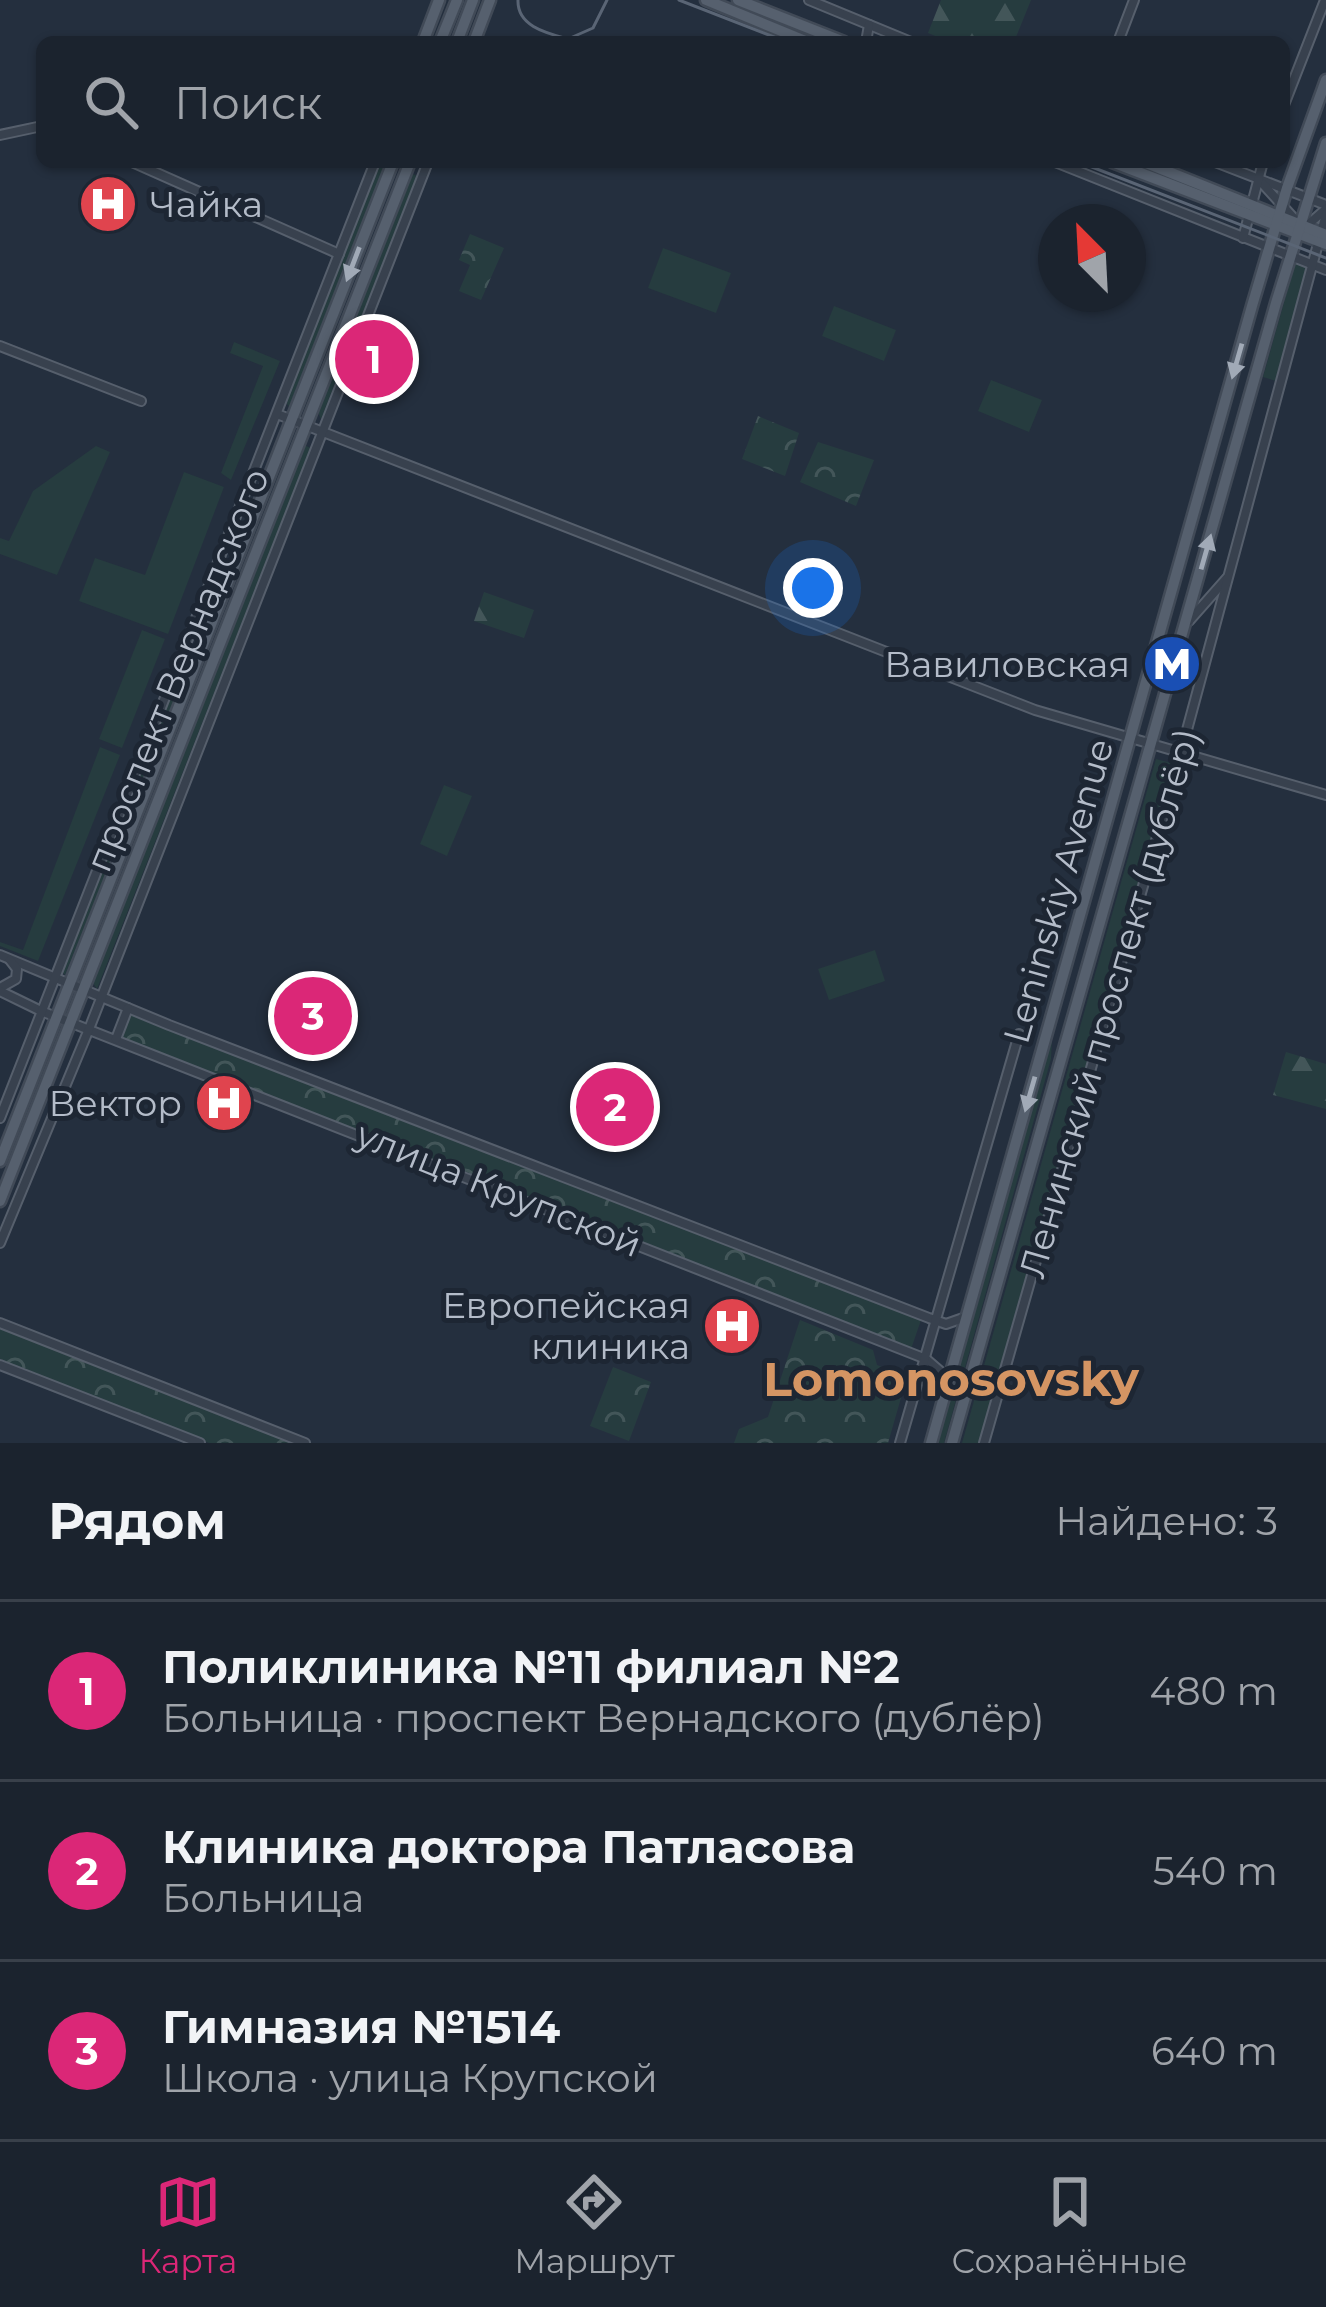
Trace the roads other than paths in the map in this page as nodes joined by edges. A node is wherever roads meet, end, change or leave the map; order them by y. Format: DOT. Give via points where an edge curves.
graph roads {
  1 [pos="440,0"];
  2 [pos="457,0"];
  3 [pos="473,0"];
  4 [pos="490,0"];
  5 [pos="706,0"];
  6 [pos="738,0"];
  7 [pos="809,0"];
  8 [pos="1134,0"];
  9 [pos="1324,0"];
  10 [pos="869,25"];
  11 [pos="425,36"];
  12 [pos="442,36"];
  13 [pos="459,36"];
  14 [pos="476,36"];
  15 [pos="793,36"];
  16 [pos="829,36"];
  17 [pos="867,36"];
  18 [pos="896,36"];
  19 [pos="1120,36"];
  20 [pos="1326,80"];
  21 [pos="1290,89"];
  22 [pos="36,127"];
  23 [pos="0,135"];
  24 [pos="1326,143"];
  25 [pos="146,168"];
  26 [pos="373,168"];
  27 [pos="389,168"];
  28 [pos="408,168"];
  29 [pos="415,168"];
  30 [pos="421,168"];
  31 [pos="1076,168"];
  32 [pos="1129,168"];
  33 [pos="1157,168"];
  34 [pos="1231,168"];
  35 [pos="1261,168"];
  36 [pos="404,177"];
  37 [pos="1257,178"];
  38 [pos="1287,188"];
  39 [pos="1307,197"];
  40 [pos="1326,210"];
  41 [pos="1251,211"];
  42 [pos="1276,217"];
  43 [pos="1301,228"];
  44 [pos="1244,238"];
  45 [pos="1323,238"];
  46 [pos="1270,248"];
  47 [pos="339,254"];
  48 [pos="1290,256"];
  49 [pos="1312,265"];
  50 [pos="1326,270"];
  51 [pos="0,346"];
  52 [pos="141,401"];
  53 [pos="277,414"];
  54 [pos="299,423"];
  55 [pos="323,433"];
  56 [pos="1228,576"];
  57 [pos="1184,626"];
  58 [pos="208,635"];
  59 [pos="184,648"];
  60 [pos="1132,740"];
  61 [pos="1150,745"];
  62 [pos="1180,754"];
  63 [pos="1326,794"];
  64 [pos="5,957"];
  65 [pos="55,978"];
  66 [pos="77,988"];
  67 [pos="0,989"];
  68 [pos="101,998"];
  69 [pos="128,1009"];
  70 [pos="41,1011"];
  71 [pos="64,1020"];
  72 [pos="88,1029"];
  73 [pos="1019,1034"];
  74 [pos="116,1039"];
  75 [pos="0,1118"];
  76 [pos="0,1161"];
  77 [pos="0,1201"];
  78 [pos="0,1243"];
  79 [pos="966,1317"];
  80 [pos="937,1321"];
  81 [pos="0,1324"];
  82 [pos="926,1359"];
  83 [pos="0,1364"];
  84 [pos="949,1379"];
  85 [pos="200,1443"];
  86 [pos="305,1443"];
  87 [pos="900,1443"];
  88 [pos="931,1443"];
  89 [pos="952,1443"];
  90 [pos="984,1443"];
  1 -- 11 [label="main road"];
  2 -- 12 [label="main road"];
  3 -- 13 [label="main road"];
  4 -- 14 [label="main road"];
  5 -- 15 [label="main road"];
  6 -- 16 [label="main road"];
  7 -- 10 [label="street"];
  8 -- 19 [label="street"];
  9 -- 21 [label="street"];
  10 -- 17 [label="street"];
  10 -- 18 [label="street"];
  20 -- 38 [label="main road, Leninskiy Avenue"];
  22 -- 23 [label="street"];
  24 -- 39 [label="main road, Leninskiy Avenue"];
  25 -- 47 [label="street"];
  26 -- 47 [label="street"];
  27 -- 54 [label="main road, проспект Вернадского, one-way"];
  28 -- 36 [label="main road, проспект Вернадского"];
  29 -- 36 [label="main road"];
  30 -- 55 [label="street"];
  31 -- 44 [label="street"];
  32 -- 41 [label="main road"];
  33 -- 41 [label="main road"];
  34 -- 37 [label="street"];
  35 -- 37 [label="street"];
  36 -- 54 [label="main road, проспект Вернадского"];
  37 -- 38 [label="street"];
  37 -- 41 [label="street"];
  37 -- 42 [label="street"];
  38 -- 39 [label="street"];
  38 -- 42 [label="main road, Leninskiy Avenue"];
  39 -- 40 [label="street"];
  39 -- 43 [label="main road, Leninskiy Avenue"];
  40 -- 43 [label="street"];
  40 -- 45 [label="street, Ленинский проспект (дублёр)"];
  41 -- 42 [label="main road"];
  41 -- 44 [label="street"];
  42 -- 43 [label="main road"];
  42 -- 43 [label="street"];
  42 -- 44 [label="street"];
  42 -- 46 [label="main road, Leninskiy Avenue"];
  43 -- 45 [label="main road"];
  43 -- 48 [label="main road, Leninskiy Avenue"];
  44 -- 46 [label="street"];
  45 -- 49 [label="street, Ленинский проспект (дублёр)"];
  46 -- 48 [label="street"];
  46 -- 60 [label="main road, Leninskiy Avenue, one-way"];
  47 -- 53 [label="street"];
  48 -- 49 [label="street"];
  57 -- 48 [label="main road, Leninskiy Avenue, one-way"];
  49 -- 50 [label="street"];
  49 -- 56 [label="street, Ленинский проспект (дублёр)"];
  51 -- 52 [label="street"];
  53 -- 54 [label="street"];
  53 -- 59 [label="street"];
  54 -- 55 [label="street"];
  54 -- 58 [label="main road, проспект Вернадского"];
  54 -- 66 [label="main road, проспект Вернадского"];
  55 -- 60 [label="street"];
  55 -- 68 [label="street"];
  56 -- 57 [label="street"];
  56 -- 62 [label="street, Ленинский проспект (дублёр)"];
  57 -- 61 [label="main road, Leninskiy Avenue"];
  58 -- 59 [label="street"];
  58 -- 66 [label="main road, проспект Вернадского"];
  59 -- 65 [label="street"];
  60 -- 61 [label="street"];
  60 -- 79 [label="main road, Leninskiy Avenue, one-way"];
  61 -- 62 [label="street"];
  61 -- 89 [label="main road, Leninskiy Avenue"];
  62 -- 63 [label="street"];
  62 -- 90 [label="street, Ленинский проспект (дублёр)"];
  64 -- 65 [label="street, улица Крупской"];
  64 -- 67 [label="street" via="16,979"];
  65 -- 66 [label="street, улица Крупской"];
  65 -- 70 [label="street"];
  66 -- 68 [label="street, улица Крупской"];
  66 -- 71 [label="main road, проспект Вернадского"];
  67 -- 70 [label="street, улица Крупской"];
  68 -- 69 [label="street, улица Крупской"];
  68 -- 72 [label="street"];
  69 -- 74 [label="street"];
  69 -- 80 [label="street, улица Крупской"];
  70 -- 71 [label="street, улица Крупской"];
  70 -- 75 [label="street"];
  71 -- 72 [label="street, улица Крупской"];
  71 -- 76 [label="main road, проспект Вернадского"];
  71 -- 77 [label="main road, проспект Вернадского"];
  72 -- 74 [label="street, улица Крупской"];
  72 -- 78 [label="street"];
  73 -- 80 [label="street"];
  74 -- 82 [label="street, улица Крупской"];
  79 -- 80 [label="street, улица Крупской"];
  79 -- 84 [label="main road, Leninskiy Avenue"];
  80 -- 82 [label="street"];
  81 -- 86 [label="street"];
  82 -- 84 [label="street, улица Крупской"];
  82 -- 87 [label="street"];
  83 -- 85 [label="street"];
  84 -- 88 [label="main road, Leninskiy Avenue"];
}
